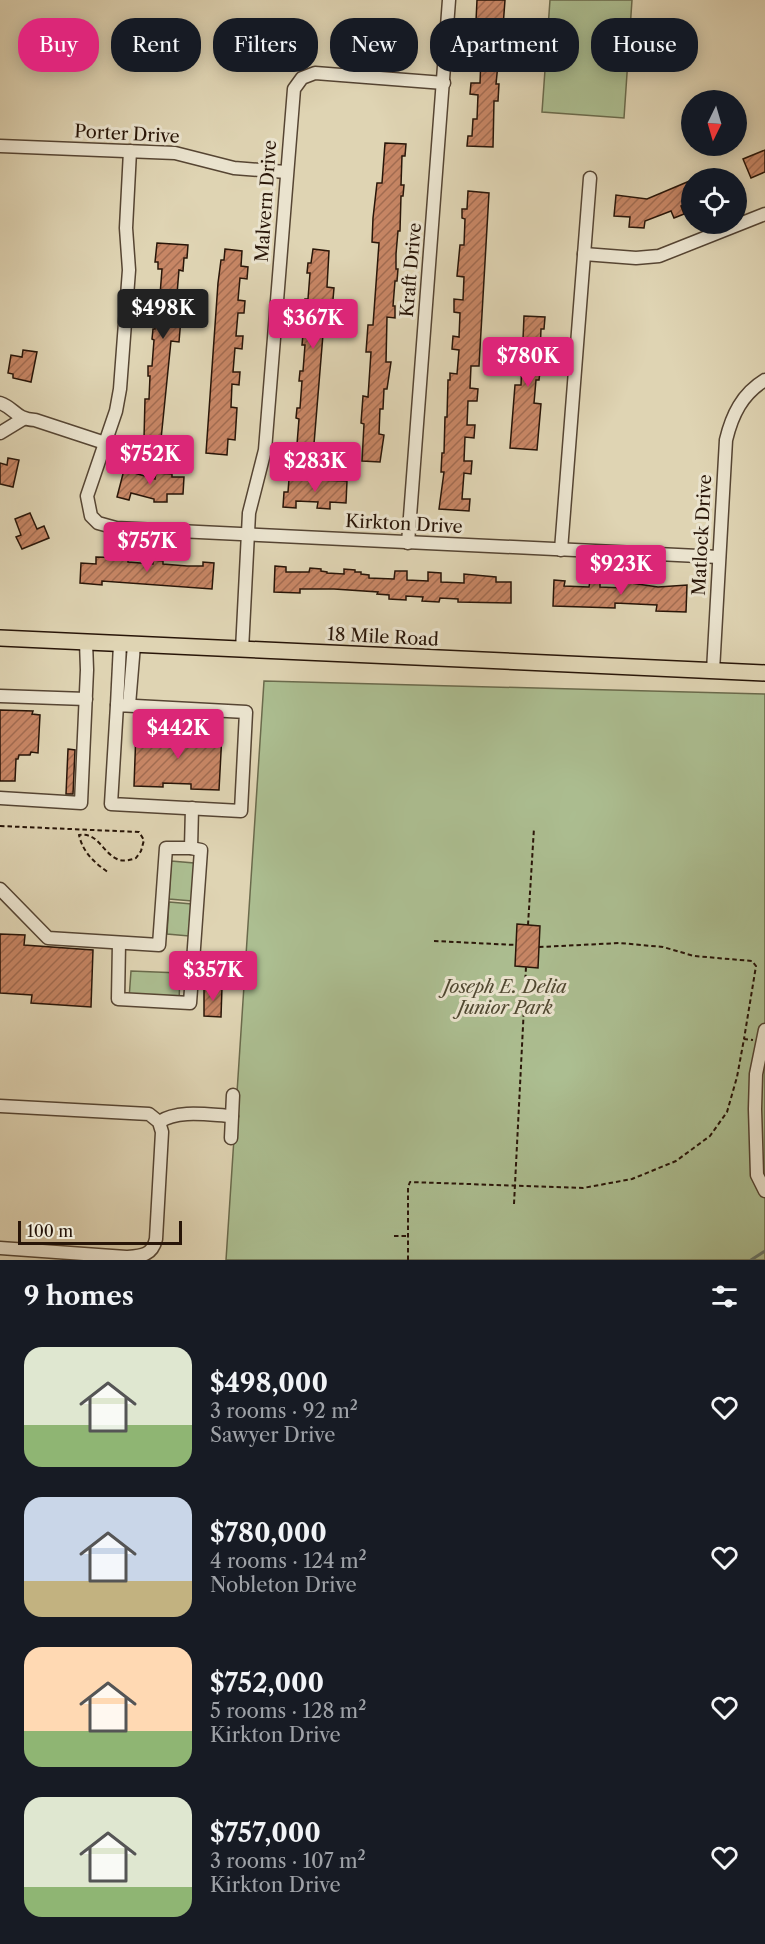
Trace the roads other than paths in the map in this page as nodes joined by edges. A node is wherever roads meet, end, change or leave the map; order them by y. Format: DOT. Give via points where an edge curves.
graph roads {
  1 [pos="449,0"];
  2 [pos="444,83"];
  3 [pos="0,146"];
  4 [pos="130,151"];
  5 [pos="286,172"];
  6 [pos="590,178"];
  7 [pos="765,214"];
  8 [pos="584,254"];
  9 [pos="765,380"];
  10 [pos="0,403"];
  11 [pos="23,419"];
  12 [pos="0,433"];
  13 [pos="105,443"];
  14 [pos="247,534"];
  15 [pos="408,543"];
  16 [pos="561,550"];
  17 [pos="719,558"];
  18 [pos="0,638"];
  19 [pos="86,642"];
  20 [pos="127,644"];
  21 [pos="242,650"];
  22 [pos="713,671"];
  23 [pos="765,674"];
  24 [pos="0,696"];
  25 [pos="86,699"];
  26 [pos="123,705"];
  27 [pos="0,798"];
  28 [pos="192,808"];
  29 [pos="191,849"];
  30 [pos="0,889"];
  31 [pos="119,943"];
  32 [pos="763,1035"];
  33 [pos="233,1095"];
  34 [pos="0,1106"];
  35 [pos="232,1116"];
  36 [pos="159,1122"];
  37 [pos="231,1138"];
  38 [pos="765,1191"];
  39 [pos="0,1248"];
  1 -- 2 [label="street, Kraft Drive"];
  2 -- 5 [label="street, Malvern Drive" via="315,73 302,78 292,96"];
  2 -- 15 [label="street, Kraft Drive"];
  3 -- 4 [label="street, Porter Drive"];
  4 -- 5 [label="street, Porter Drive" via="186,155 234,168"];
  4 -- 13 [label="street" via="126,228 129,270 120,389"];
  5 -- 14 [label="street, Malvern Drive" via="265,450 250,503"];
  6 -- 8 [label="street"];
  7 -- 8 [label="street" via="659,256"];
  8 -- 16 [label="street"];
  9 -- 17 [label="street, Matlock Drive" via="740,403 729,428 724,448"];
  10 -- 11 [label="street"];
  11 -- 12 [label="street"];
  11 -- 13 [label="street"];
  13 -- 14 [label="street, Kirkton Drive" via="87,496 91,516 98,523 116,528"];
  14 -- 15 [label="street, Kirkton Drive"];
  14 -- 21 [label="street, Malvern Drive"];
  15 -- 16 [label="street, Kirkton Drive"];
  16 -- 17 [label="street, Kirkton Drive"];
  17 -- 22 [label="street, Matlock Drive"];
  18 -- 19 [label="main road, 18 Mile Road"];
  19 -- 20 [label="main road, 18 Mile Road"];
  19 -- 25 [label="street"];
  20 -- 21 [label="main road, 18 Mile Road"];
  20 -- 26 [label="street"];
  21 -- 22 [label="main road, 18 Mile Road"];
  22 -- 23 [label="main road, 18 Mile Road"];
  24 -- 25 [label="street"];
  25 -- 27 [label="street" via="81,803"];
  26 -- 28 [label="street" via="111,804"];
  26 -- 28 [label="street" via="246,712 241,811"];
  28 -- 29 [label="street"];
  29 -- 31 [label="street" via="166,848 159,945"];
  29 -- 31 [label="street" via="201,850 190,1003 117,999"];
  30 -- 31 [label="street" via="48,938"];
  32 -- 38 [label="street" via="756,1074 756,1142 757,1175"];
  33 -- 35 [label="street"];
  34 -- 36 [label="street" via="149,1114"];
  35 -- 36 [label="street" via="186,1114 167,1116"];
  35 -- 37 [label="street"];
  36 -- 39 [label="street" via="162,1132 156,1239 154,1248 144,1256"];
}
